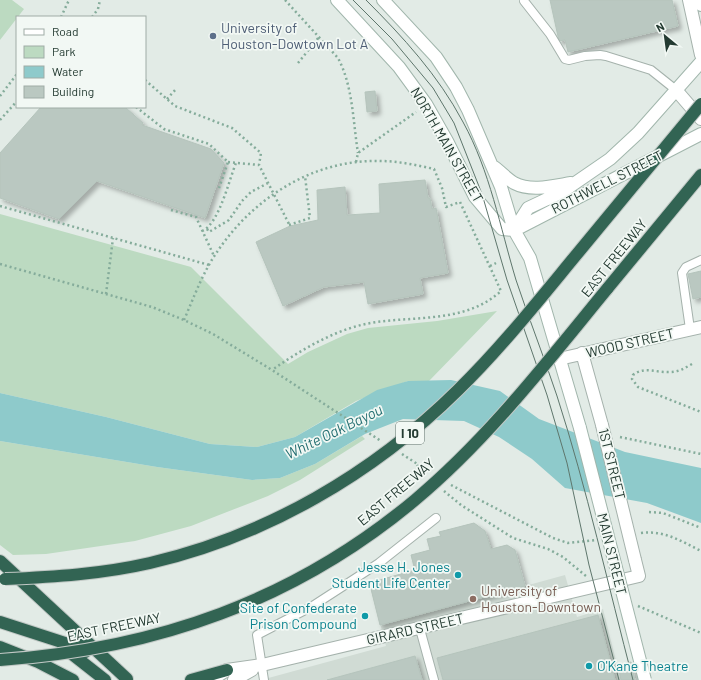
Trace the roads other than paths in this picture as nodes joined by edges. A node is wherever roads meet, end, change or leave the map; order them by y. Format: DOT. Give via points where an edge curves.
graph roads {
  1 [pos="337,0"];
  2 [pos="383,0"];
  3 [pos="689,0"];
  4 [pos="695,0"];
  5 [pos="524,1"];
  6 [pos="701,5"];
  7 [pos="701,55"];
  8 [pos="701,62"];
  9 [pos="676,90"];
  10 [pos="701,104"];
  11 [pos="701,119"];
  12 [pos="701,134"];
  13 [pos="492,165"];
  14 [pos="701,175"];
  15 [pos="578,182"];
  16 [pos="514,230"];
  17 [pos="701,260"];
  18 [pos="695,328"];
  19 [pos="582,353"];
  20 [pos="559,359"];
  21 [pos="580,428"];
  22 [pos="436,518"];
  23 [pos="0,561"];
  24 [pos="639,576"];
  25 [pos="2,579"];
  26 [pos="0,622"];
  27 [pos="420,628"];
  28 [pos="35,633"];
  29 [pos="0,647"];
  30 [pos="29,658"];
  31 [pos="0,660"];
  32 [pos="0,664"];
  33 [pos="262,665"];
  34 [pos="231,675"];
  35 [pos="128,679"];
  36 [pos="73,680"];
  37 [pos="105,680"];
  38 [pos="191,680"];
  39 [pos="209,680"];
  40 [pos="264,680"];
  41 [pos="434,680"];
  42 [pos="645,680"];
  1 -- 16 [label="main road, NORTH MAIN STREET" via="399,67 426,104 474,197 502,229"];
  2 -- 13 [label="main road, NORTH MAIN STREET" via="446,71 468,110"];
  3 -- 7 [label="main road"];
  4 -- 6 [label="main road"];
  5 -- 9 [label="lane" via="550,34 565,59 606,56 651,70"];
  8 -- 9 [label="main road"];
  9 -- 11 [label="main road"];
  9 -- 15 [label="main road" via="638,133 610,159"];
  10 -- 25 [label="highway, I 10, bridge" via="493,353 430,416 358,472 330,490 267,523 196,550 118,570 59,577"];
  12 -- 16 [label="main road, ROTHWELL STREET"];
  13 -- 15 [label="main road" via="521,186 540,188"];
  13 -- 16 [label="main road, NORTH MAIN STREET"];
  14 -- 30 [label="highway, EAST FREEWAY, bridge" via="552,357 506,409 427,489 378,528 315,570 239,608 140,639"];
  15 -- 16 [label="main road" via="528,208"];
  16 -- 20 [label="main road, NORTH MAIN STREET" via="530,258"];
  17 -- 18 [label="lane" via="686,267 682,273"];
  18 -- 19 [label="main road, WOOD STREET"];
  19 -- 20 [label="main road, WOOD STREET"];
  19 -- 24 [label="main road, 1ST STREET, bridge"];
  20 -- 21 [label="main road, NORTH MAIN STREET"];
  21 -- 42 [label="main road, MAIN STREET, bridge"];
  22 -- 33 [label="lane" via="373,567 311,607 257,635"];
  23 -- 35 [label="highway"];
  24 -- 27 [label="main road, GIRARD STREET"];
  26 -- 28 [label="highway"];
  27 -- 33 [label="main road, GIRARD STREET"];
  27 -- 41 [label="lane"];
  28 -- 35 [label="highway" via="68,644"];
  28 -- 37 [label="highway" via="63,647"];
  29 -- 36 [label="highway"];
  30 -- 31 [label="highway, EAST FREEWAY, bridge"];
  30 -- 32 [label="highway, bridge"];
  33 -- 34 [label="main road, GIRARD STREET"];
  33 -- 40 [label="lane"];
  34 -- 38 [label="highway"];
  34 -- 39 [label="main road, GIRARD STREET"];
}
